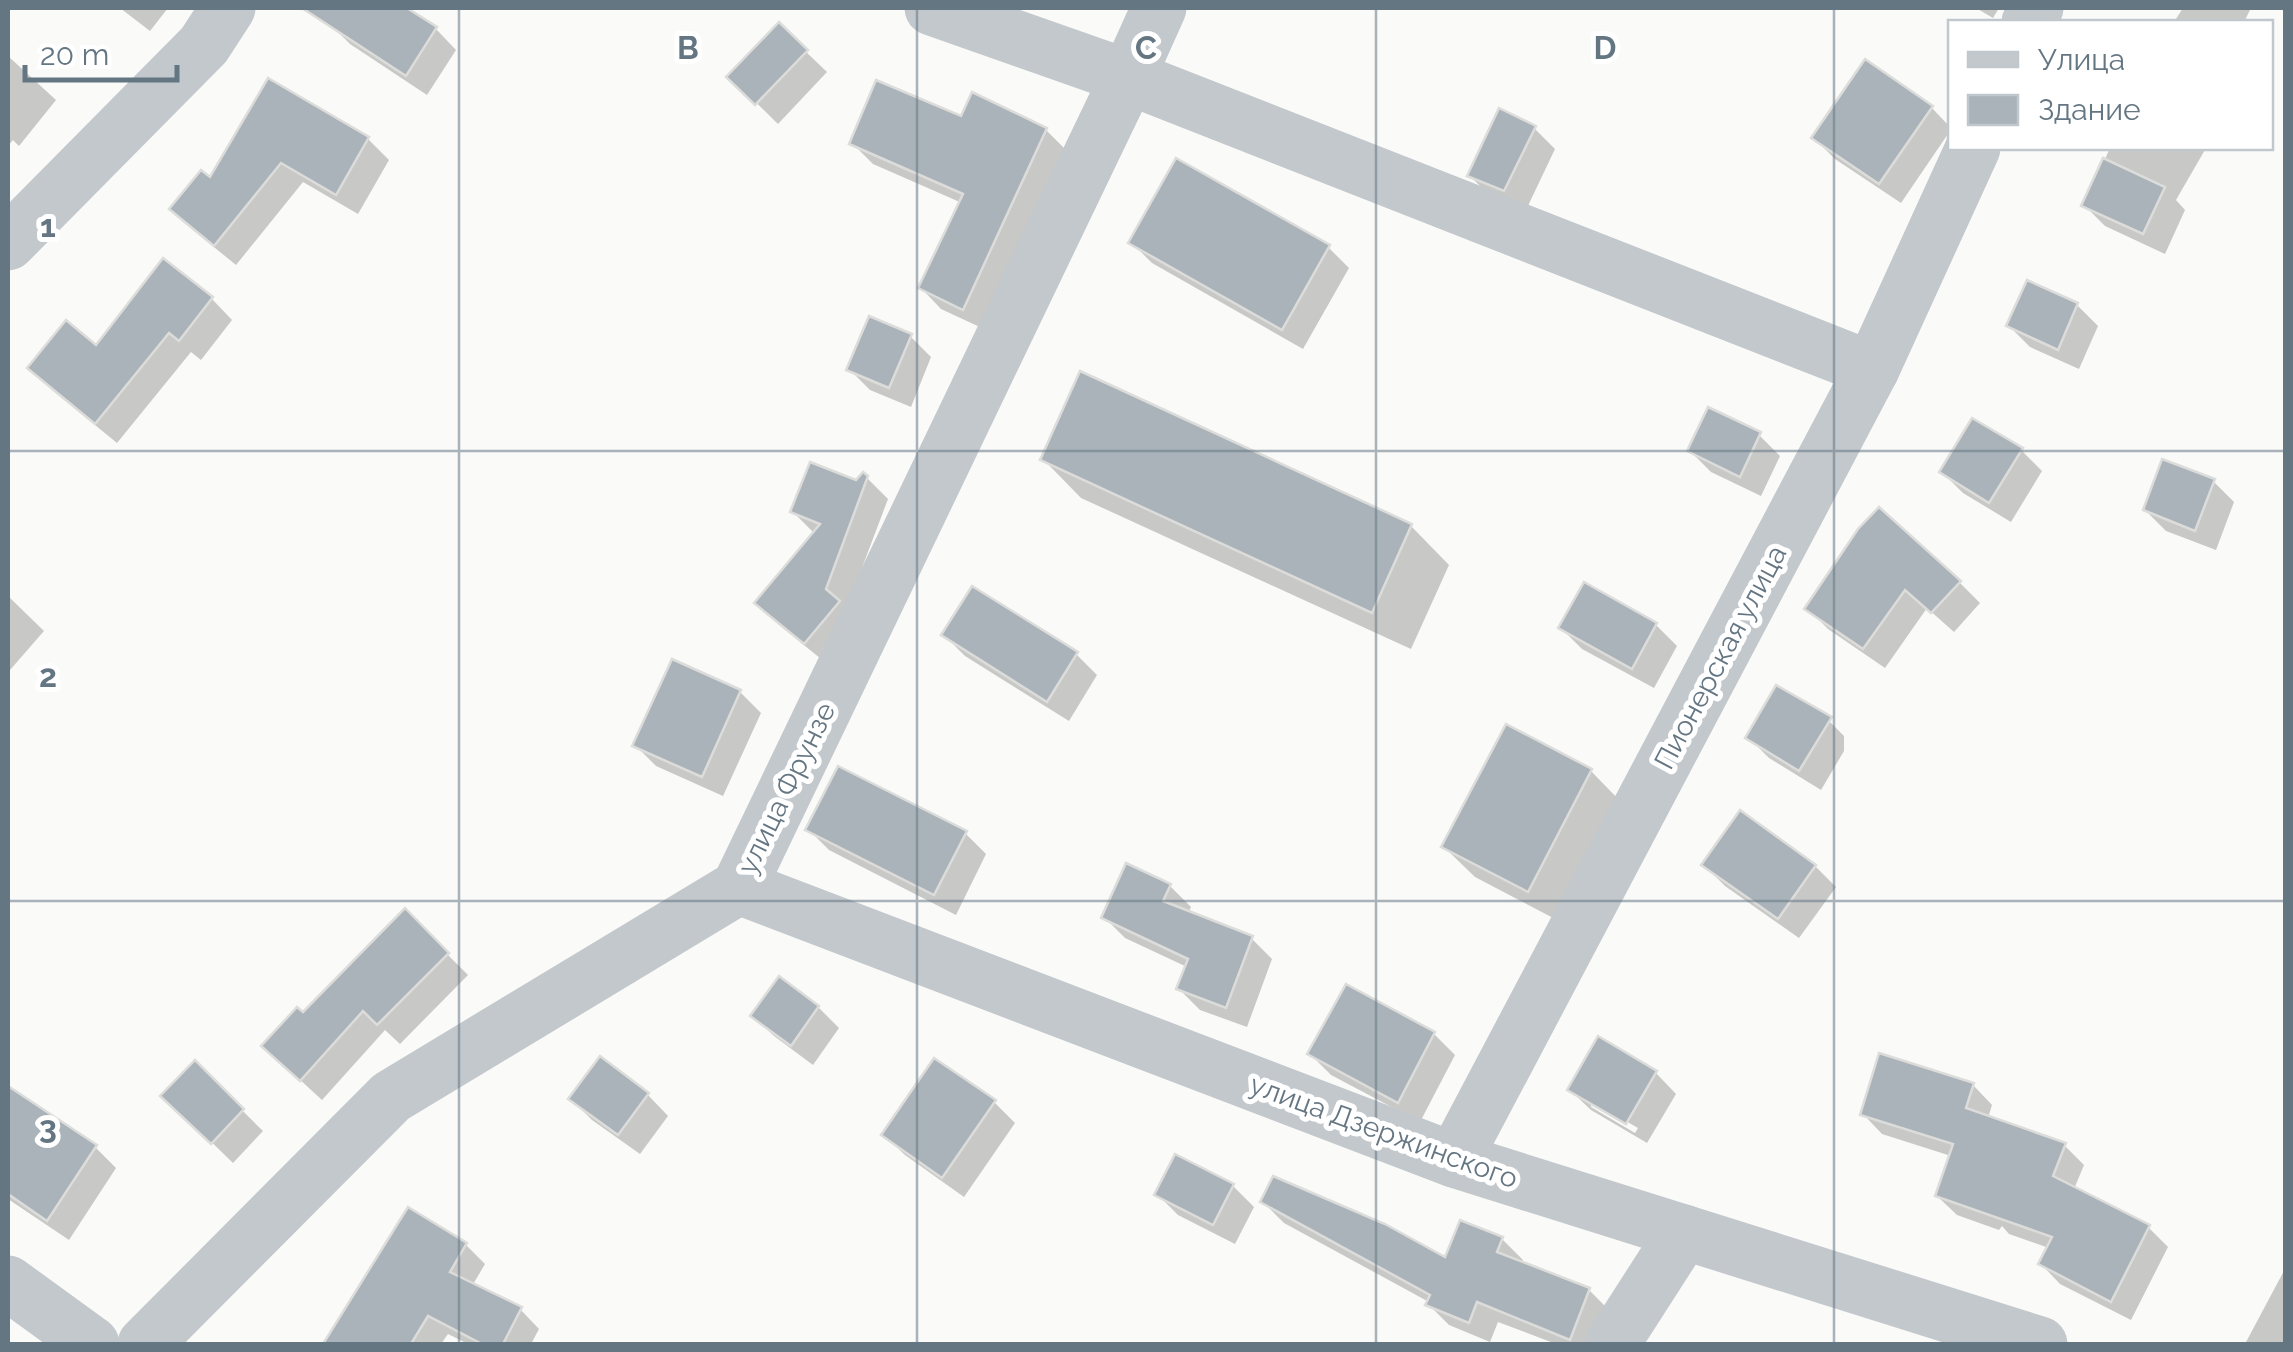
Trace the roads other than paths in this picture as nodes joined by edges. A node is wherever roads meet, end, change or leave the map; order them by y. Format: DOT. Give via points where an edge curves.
graph roads {
  1 [pos="228,8"];
  2 [pos="932,8"];
  3 [pos="1159,8"];
  4 [pos="1128,77"];
  5 [pos="1972,150"];
  6 [pos="8,243"];
  7 [pos="1872,369"];
  8 [pos="739,886"];
  9 [pos="1454,1160"];
  10 [pos="1684,1232"];
  11 [pos="8,1282"];
  12 [pos="92,1344"];
  13 [pos="145,1344"];
  14 [pos="1612,1344"];
  15 [pos="2040,1344"];
  1 -- 6 [label="street" via="204,45"];
  2 -- 4 [label="street"];
  3 -- 4 [label="street, улица Фрунзе"];
  4 -- 7 [label="street"];
  4 -- 8 [label="street, улица Фрунзе"];
  5 -- 7 [label="street, Пионерская улица"];
  7 -- 9 [label="street, Пионерская улица"];
  8 -- 9 [label="street, улица Дзержинского"];
  8 -- 13 [label="street, улица Фрунзе" via="391,1096"];
  9 -- 10 [label="street, улица Дзержинского"];
  10 -- 14 [label="street"];
  10 -- 15 [label="street, улица Дзержинского"];
  11 -- 12 [label="street"];
}
